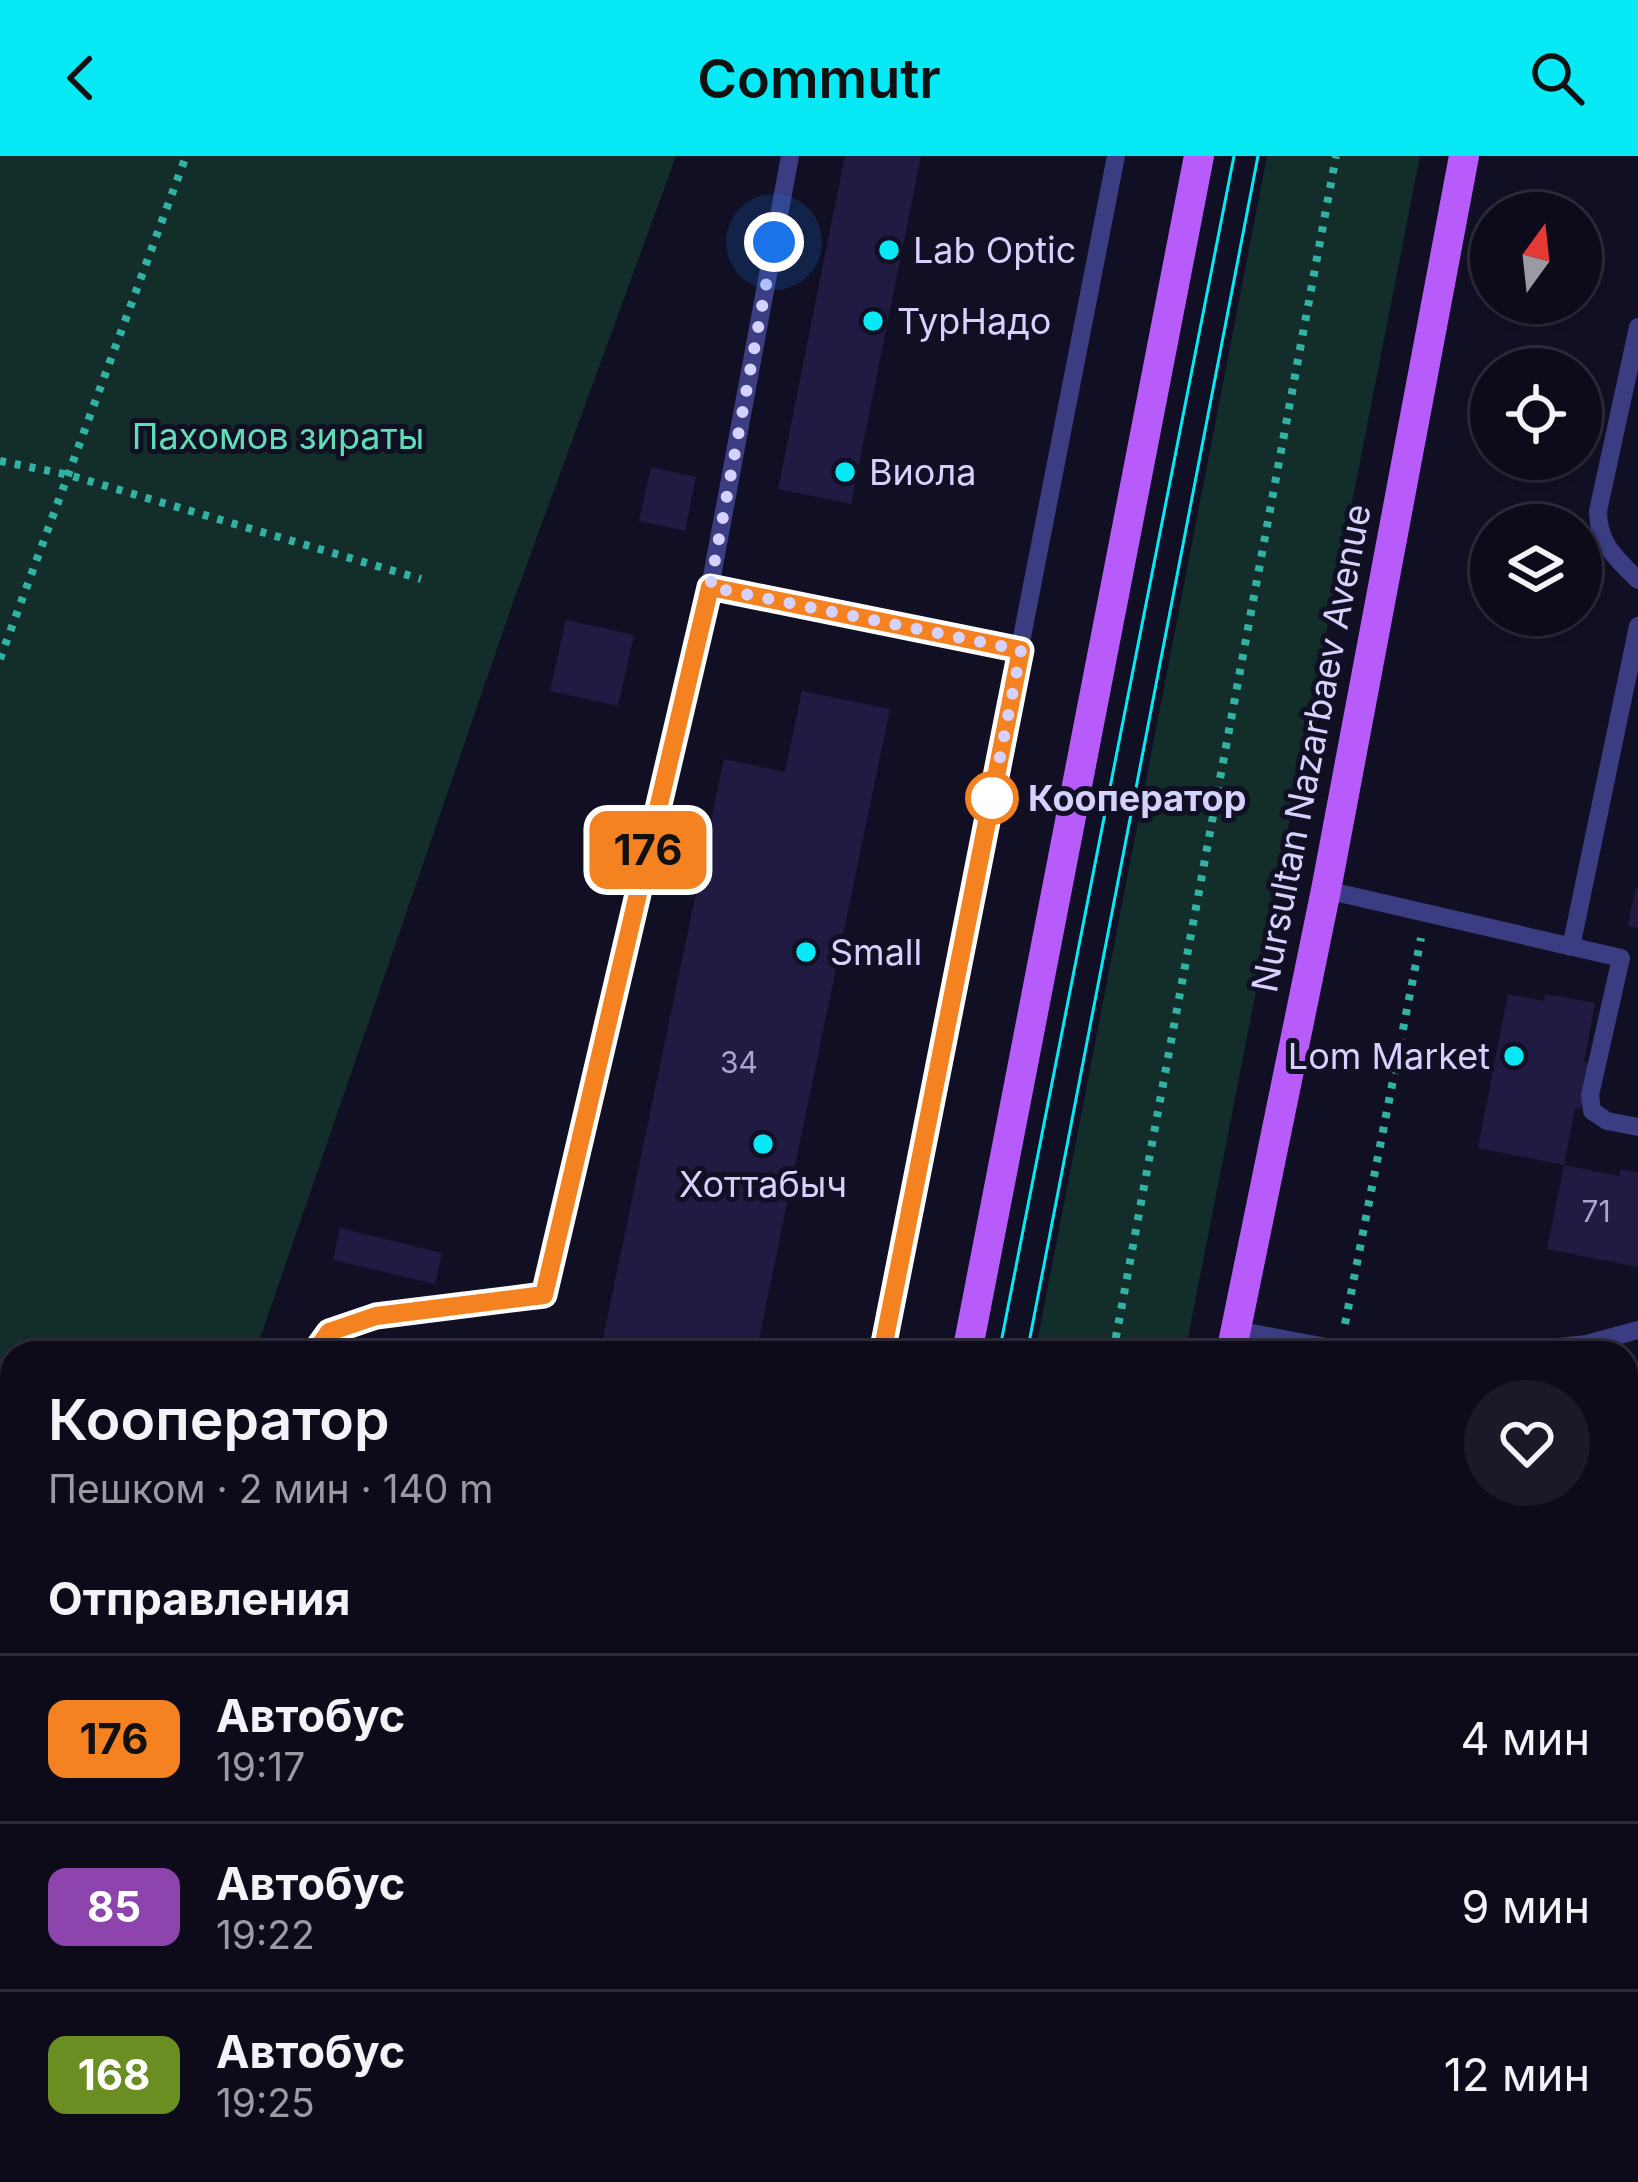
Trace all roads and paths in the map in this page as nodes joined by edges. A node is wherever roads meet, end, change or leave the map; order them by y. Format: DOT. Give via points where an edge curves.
graph roads {
  1 [pos="186,156"];
  2 [pos="790,156"];
  3 [pos="1116,156"];
  4 [pos="1198,156"];
  5 [pos="1336,156"];
  6 [pos="1464,156"];
  7 [pos="1638,327"];
  8 [pos="0,461"];
  9 [pos="69,475"];
  10 [pos="421,579"];
  11 [pos="1638,580"];
  12 [pos="710,587"];
  13 [pos="1638,626"];
  14 [pos="1021,650"];
  15 [pos="0,659"];
  16 [pos="1326,890"];
  17 [pos="1426,913"];
  18 [pos="1571,947"];
  19 [pos="1629,961"];
  20 [pos="1638,1126"];
  21 [pos="1638,1330"];
  22 [pos="323,1341"];
  23 [pos="884,1341"];
  24 [pos="970,1341"];
  25 [pos="1116,1341"];
  26 [pos="1233,1341"];
  27 [pos="1351,1341"];
  28 [pos="1598,1341"];
  1 -- 9 [label="path"];
  2 -- 12 [label="lane"];
  3 -- 14 [label="lane"];
  4 -- 24 [label="main road"];
  5 -- 25 [label="path"];
  6 -- 16 [label="main road, Nursultan Nazarbaev Avenue"];
  7 -- 11 [label="lane" via="1598,512 1606,548"];
  8 -- 9 [label="path"];
  9 -- 10 [label="path"];
  9 -- 15 [label="path"];
  12 -- 14 [label="lane"];
  12 -- 22 [label="lane" via="544,1295 376,1316"];
  13 -- 18 [label="lane"];
  14 -- 23 [label="lane"];
  16 -- 17 [label="lane"];
  16 -- 26 [label="main road, Nursultan Nazarbaev Avenue"];
  17 -- 18 [label="lane"];
  17 -- 27 [label="path"];
  18 -- 19 [label="lane"];
  19 -- 20 [label="lane" via="1590,1095 1592,1111 1607,1121"];
  21 -- 28 [label="lane"];
}
